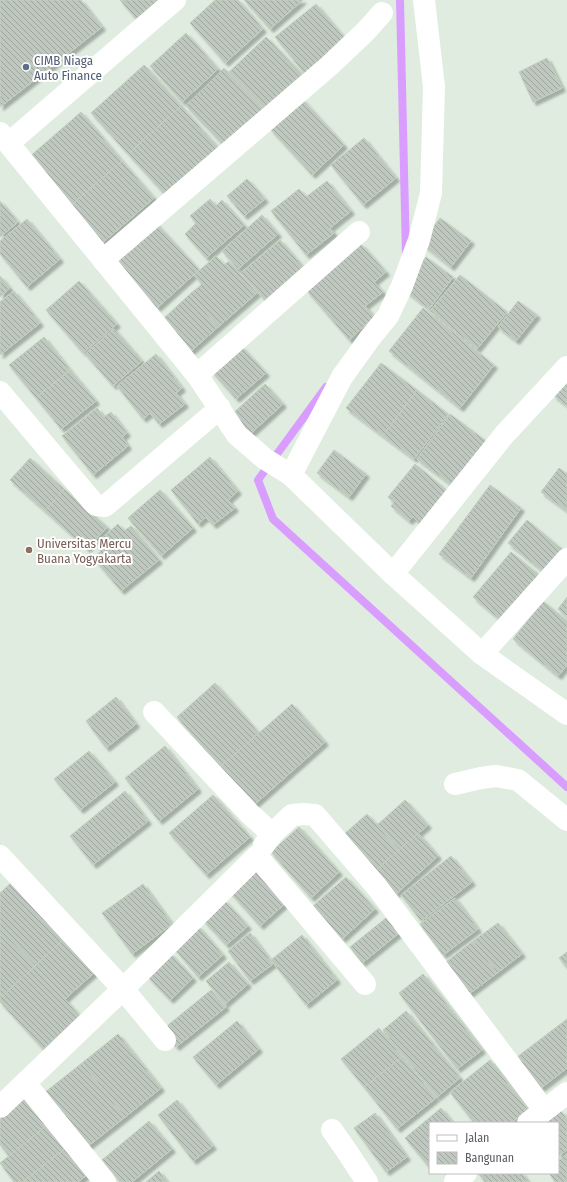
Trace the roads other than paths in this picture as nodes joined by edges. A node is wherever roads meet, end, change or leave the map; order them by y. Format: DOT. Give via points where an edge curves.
graph roads {
  1 [pos="175,0"];
  2 [pos="424,0"];
  3 [pos="382,13"];
  4 [pos="4,138"];
  5 [pos="359,232"];
  6 [pos="102,260"];
  7 [pos="567,367"];
  8 [pos="197,375"];
  9 [pos="0,392"];
  10 [pos="220,408"];
  11 [pos="291,475"];
  12 [pos="567,559"];
  13 [pos="393,574"];
  14 [pos="482,654"];
  15 [pos="154,712"];
  16 [pos="567,714"];
  17 [pos="455,784"];
  18 [pos="567,820"];
  19 [pos="272,834"];
  20 [pos="0,856"];
  21 [pos="257,856"];
  22 [pos="365,984"];
  23 [pos="123,989"];
  24 [pos="165,1040"];
  25 [pos="25,1083"];
  26 [pos="567,1093"];
  27 [pos="0,1107"];
  28 [pos="536,1117"];
  29 [pos="332,1130"];
  30 [pos="465,1174"];
  31 [pos="105,1182"];
  32 [pos="367,1182"];
  33 [pos="455,1182"];
  1 -- 4 [label="street"];
  2 -- 11 [label="street" via="434,87 431,193 419,240 388,316 342,377"];
  3 -- 6 [label="street" via="329,66"];
  4 -- 6 [label="street"];
  5 -- 8 [label="street"];
  6 -- 8 [label="street"];
  7 -- 13 [label="street" via="504,435"];
  8 -- 10 [label="street"];
  9 -- 10 [label="street" via="92,501 96,505 105,506"];
  10 -- 11 [label="street" via="237,435 265,459"];
  11 -- 13 [label="street"];
  12 -- 14 [label="street"];
  13 -- 14 [label="street"];
  14 -- 16 [label="street"];
  15 -- 19 [label="street"];
  17 -- 18 [label="street" via="496,776 518,780"];
  19 -- 21 [label="street"];
  19 -- 28 [label="street" via="292,815 315,815 377,887"];
  20 -- 23 [label="street"];
  21 -- 22 [label="street"];
  21 -- 23 [label="street"];
  23 -- 24 [label="street"];
  23 -- 25 [label="street"];
  25 -- 27 [label="street"];
  25 -- 31 [label="street"];
  26 -- 28 [label="street"];
  29 -- 32 [label="street"];
  30 -- 33 [label="street"];
}
